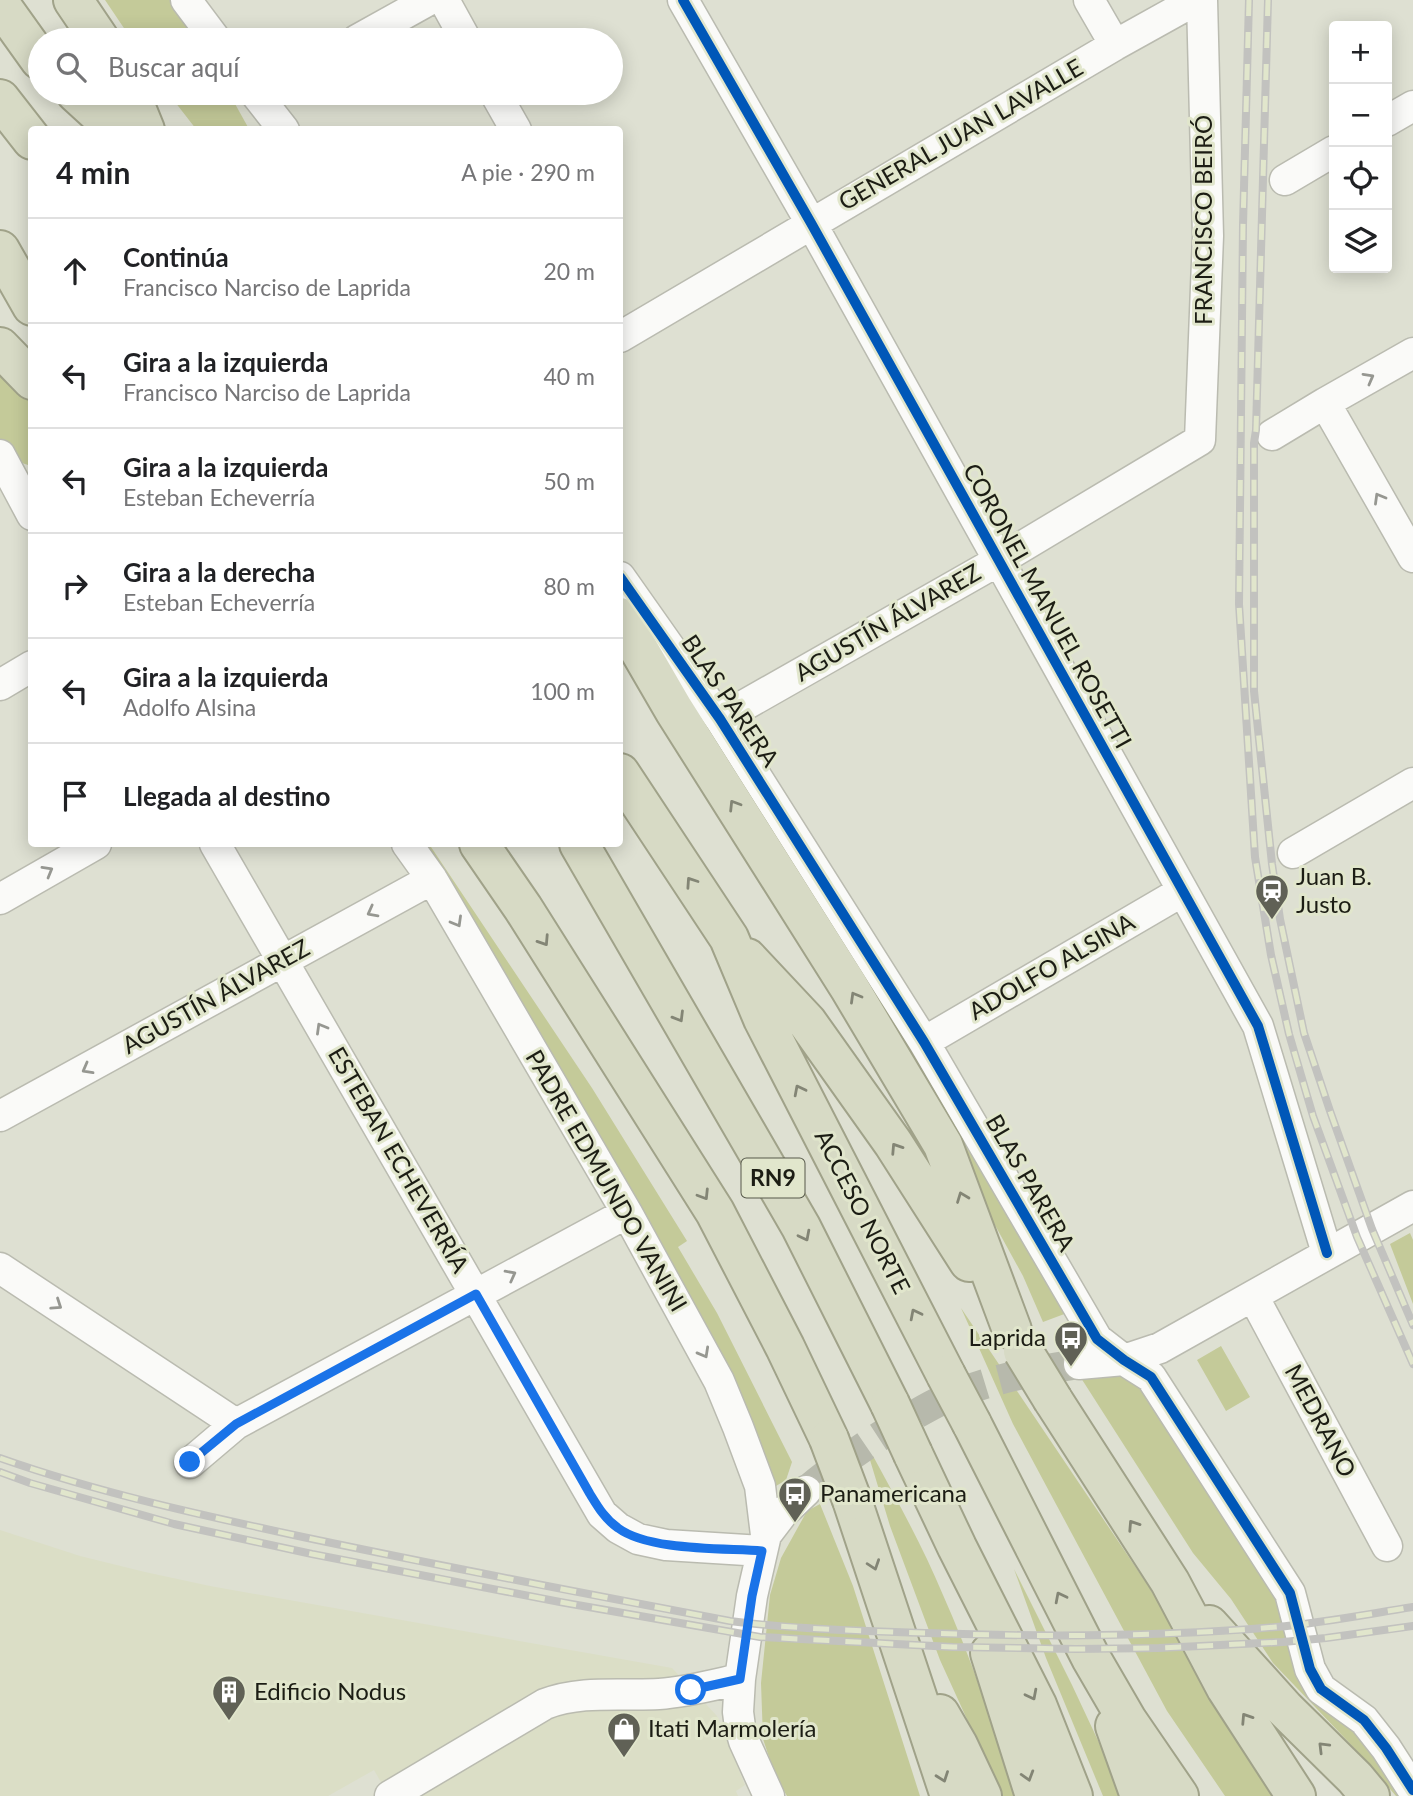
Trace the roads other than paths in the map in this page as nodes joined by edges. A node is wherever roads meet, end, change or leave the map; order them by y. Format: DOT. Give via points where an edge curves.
graph roads {
  1 [pos="73,0"];
  2 [pos="186,0"];
  3 [pos="429,0"];
  4 [pos="444,0"];
  5 [pos="683,0"];
  6 [pos="1089,0"];
  7 [pos="1196,0"];
  8 [pos="1202,0"];
  9 [pos="0,4"];
  10 [pos="92,28"];
  11 [pos="207,28"];
  12 [pos="379,28"];
  13 [pos="459,28"];
  14 [pos="28,43"];
  15 [pos="1115,45"];
  16 [pos="0,99"];
  17 [pos="89,105"];
  18 [pos="135,105"];
  19 [pos="267,105"];
  20 [pos="502,105"];
  21 [pos="1413,106"];
  22 [pos="1392,118"];
  23 [pos="112,126"];
  24 [pos="143,126"];
  25 [pos="281,126"];
  26 [pos="514,126"];
  27 [pos="28,135"];
  28 [pos="1329,154"];
  29 [pos="1285,180"];
  30 [pos="0,222"];
  31 [pos="811,223"];
  32 [pos="28,246"];
  33 [pos="0,250"];
  34 [pos="28,299"];
  35 [pos="623,328"];
  36 [pos="0,347"];
  37 [pos="1413,353"];
  38 [pos="28,376"];
  39 [pos="1325,402"];
  40 [pos="1272,435"];
  41 [pos="1200,440"];
  42 [pos="12,464"];
  43 [pos="28,504"];
  44 [pos="1413,557"];
  45 [pos="998,561"];
  46 [pos="623,581"];
  47 [pos="623,622"];
  48 [pos="28,668"];
  49 [pos="0,685"];
  50 [pos="720,719"];
  51 [pos="623,778"];
  52 [pos="1413,783"];
  53 [pos="91,847"];
  54 [pos="217,847"];
  55 [pos="409,847"];
  56 [pos="481,847"];
  57 [pos="552,847"];
  58 [pos="581,847"];
  59 [pos="1293,853"];
  60 [pos="432,879"];
  61 [pos="1181,892"];
  62 [pos="0,899"];
  63 [pos="729,939"];
  64 [pos="644,959"];
  65 [pos="282,961"];
  66 [pos="924,1042"];
  67 [pos="0,1116"];
  68 [pos="1412,1209"];
  69 [pos="627,1213"];
  70 [pos="1327,1253"];
  71 [pos="0,1268"];
  72 [pos="476,1294"];
  73 [pos="1253,1296"];
  74 [pos="1017,1340"];
  75 [pos="1124,1360"];
  76 [pos="1079,1364"];
  77 [pos="236,1424"];
  78 [pos="190,1462"];
  79 [pos="806,1491"];
  80 [pos="764,1543"];
  81 [pos="1388,1546"];
  82 [pos="957,1547"];
  83 [pos="1170,1582"];
  84 [pos="900,1642"];
  85 [pos="1091,1658"];
  86 [pos="740,1679"];
  87 [pos="1127,1720"];
  88 [pos="1413,1790"];
  89 [pos="390,1796"];
  90 [pos="769,1796"];
  91 [pos="950,1796"];
  92 [pos="982,1796"];
  93 [pos="1035,1796"];
  94 [pos="1073,1796"];
  95 [pos="1140,1796"];
  96 [pos="1179,1796"];
  97 [pos="1195,1796"];
  98 [pos="1296,1796"];
  99 [pos="1370,1796"];
  1 -- 10 [label="highway"];
  2 -- 11 [label="street"];
  3 -- 12 [label="street"];
  4 -- 13 [label="street"];
  5 -- 31 [label="street, CORONEL MANUEL ROSETTI"];
  6 -- 15 [label="street"];
  7 -- 15 [label="street, GENERAL JUAN LAVALLE"];
  8 -- 41 [label="street, FRANCISCO BEIRÓ" via="1208,236"];
  9 -- 14 [label="highway"];
  15 -- 31 [label="street, GENERAL JUAN LAVALLE"];
  16 -- 27 [label="highway"];
  17 -- 23 [label="highway"];
  18 -- 24 [label="highway"];
  19 -- 25 [label="street"];
  20 -- 26 [label="street"];
  21 -- 22 [label="street"];
  28 -- 29 [label="street"];
  30 -- 32 [label="highway"];
  31 -- 35 [label="street, GENERAL JUAN LAVALLE"];
  31 -- 45 [label="street, CORONEL MANUEL ROSETTI"];
  33 -- 34 [label="highway"];
  36 -- 38 [label="highway"];
  39 -- 37 [label="street, one-way"];
  39 -- 40 [label="street"];
  44 -- 39 [label="street, one-way"];
  41 -- 45 [label="street, AGUSTÍN ÁLVAREZ"];
  42 -- 43 [label="street"];
  45 -- 50 [label="street, AGUSTÍN ÁLVAREZ"];
  45 -- 61 [label="street, CORONEL MANUEL ROSETTI"];
  46 -- 50 [label="street, BLAS PARERA"];
  74 -- 47 [label="highway, one-way" via="943,1145"];
  48 -- 49 [label="street"];
  50 -- 66 [label="street, BLAS PARERA"];
  63 -- 51 [label="highway, ACCESO NORTE / RN9, one-way"];
  52 -- 59 [label="street"];
  62 -- 53 [label="street, one-way"];
  54 -- 65 [label="street, ESTEBAN ECHEVERRÍA"];
  55 -- 60 [label="street, PADRE EDMUNDO VANINI"];
  56 -- 84 [label="highway, one-way, bridge" via="715,1212 829,1439"];
  57 -- 64 [label="highway"];
  58 -- 64 [label="highway, RN9"];
  60 -- 65 [label="street, AGUSTÍN ÁLVAREZ, one-way"];
  60 -- 69 [label="street, PADRE EDMUNDO VANINI, one-way"];
  61 -- 66 [label="street, ADOLFO ALSINA"];
  61 -- 70 [label="street, CORONEL MANUEL ROSETTI" via="1258,1026"];
  74 -- 63 [label="highway, one-way" via="893,1143 815,1033"];
  85 -- 63 [label="highway, ACCESO NORTE / RN9, one-way, bridge" via="763,1019"];
  64 -- 82 [label="highway, RN9, one-way, bridge" via="801,1227"];
  65 -- 67 [label="street, AGUSTÍN ÁLVAREZ, one-way"];
  72 -- 65 [label="street, ESTEBAN ECHEVERRÍA, one-way"];
  66 -- 75 [label="street, BLAS PARERA" via="1097,1339"];
  68 -- 70 [label="street"];
  72 -- 69 [label="street, one-way"];
  69 -- 80 [label="street, PADRE EDMUNDO VANINI, one-way" via="719,1381 760,1486"];
  70 -- 73 [label="street"];
  71 -- 77 [label="street, one-way"];
  72 -- 77 [label="street"];
  72 -- 80 [label="street, ESTEBAN ECHEVERRÍA" via="602,1514 618,1528 638,1539 666,1545"];
  73 -- 75 [label="street" via="1160,1348"];
  73 -- 81 [label="street, MEDRANO"];
  83 -- 74 [label="highway, one-way, bridge"];
  75 -- 76 [label="street"];
  75 -- 88 [label="street, BLAS PARERA" via="1150,1377 1290,1592 1310,1670 1321,1689 1364,1720"];
  77 -- 78 [label="street"];
  79 -- 80 [label="street" via="782,1514"];
  80 -- 86 [label="street"];
  82 -- 93 [label="highway, one-way"];
  82 -- 94 [label="highway, one-way" via="1037,1704"];
  98 -- 83 [label="highway, one-way" via="1226,1688"];
  99 -- 83 [label="highway, one-way"];
  84 -- 91 [label="highway, one-way"];
  84 -- 92 [label="highway"];
  85 -- 87 [label="highway"];
  85 -- 95 [label="highway"];
  86 -- 89 [label="street" via="674,1693 560,1698"];
  86 -- 90 [label="street" via="738,1712 744,1741"];
  87 -- 96 [label="highway"];
  87 -- 97 [label="highway"];
}
